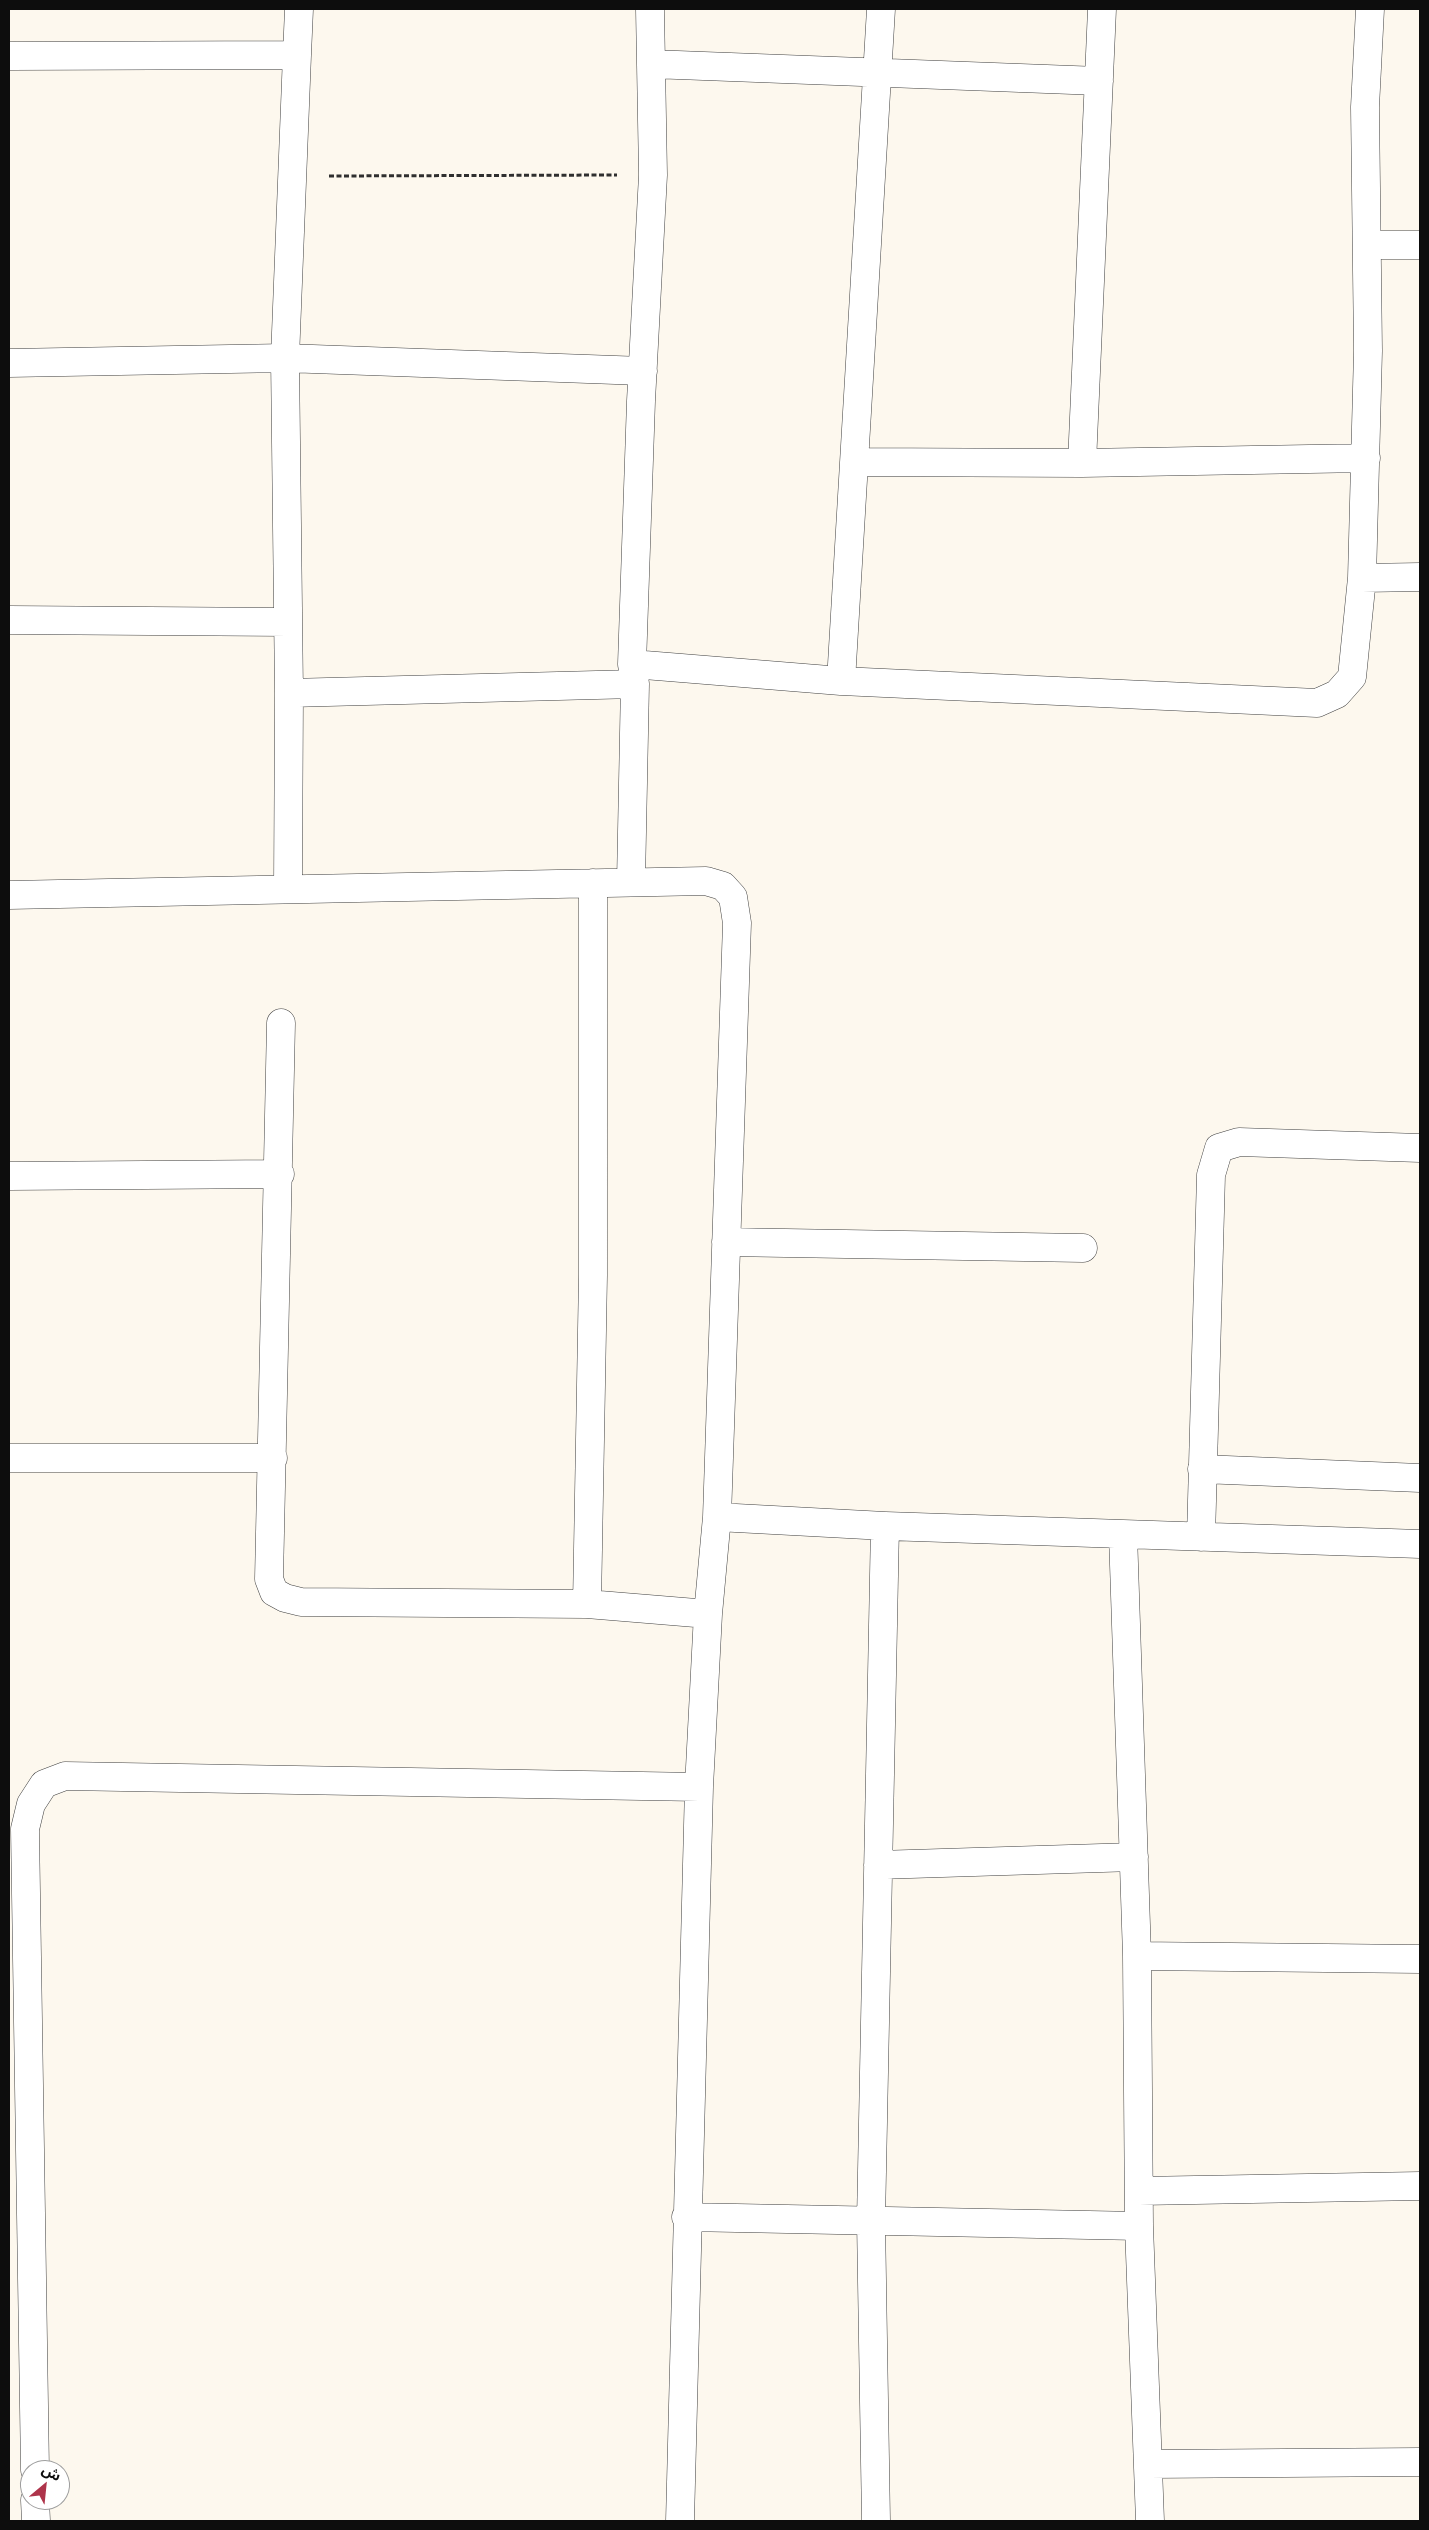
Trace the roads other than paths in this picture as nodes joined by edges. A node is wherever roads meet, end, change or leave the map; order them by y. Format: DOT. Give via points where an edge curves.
graph roads {
  1 [pos="299,9"];
  2 [pos="650,9"];
  3 [pos="881,9"];
  4 [pos="1102,9"];
  5 [pos="1370,9"];
  6 [pos="297,55"];
  7 [pos="9,56"];
  8 [pos="651,64"];
  9 [pos="877,71"];
  10 [pos="1099,81"];
  11 [pos="1367,245"];
  12 [pos="1420,245"];
  13 [pos="285,358"];
  14 [pos="9,363"];
  15 [pos="643,371"];
  16 [pos="1366,458"];
  17 [pos="854,462"];
  18 [pos="1082,463"];
  19 [pos="1420,577"];
  20 [pos="1362,578"];
  21 [pos="9,620"];
  22 [pos="288,622"];
  23 [pos="634,674"];
  24 [pos="841,682"];
  25 [pos="289,693"];
  26 [pos="631,882"];
  27 [pos="593,883"];
  28 [pos="288,889"];
  29 [pos="9,896"];
  30 [pos="282,1023"];
  31 [pos="1420,1148"];
  32 [pos="280,1174"];
  33 [pos="9,1176"];
  34 [pos="726,1242"];
  35 [pos="1083,1248"];
  36 [pos="9,1458"];
  37 [pos="273,1458"];
  38 [pos="1202,1469"];
  39 [pos="1420,1478"];
  40 [pos="717,1517"];
  41 [pos="885,1526"];
  42 [pos="1123,1534"];
  43 [pos="1200,1537"];
  44 [pos="1420,1544"];
  45 [pos="587,1604"];
  46 [pos="708,1614"];
  47 [pos="699,1787"];
  48 [pos="1134,1857"];
  49 [pos="878,1865"];
  50 [pos="1138,1956"];
  51 [pos="1420,1959"];
  52 [pos="1420,2186"];
  53 [pos="1139,2191"];
  54 [pos="686,2217"];
  55 [pos="871,2221"];
  56 [pos="1139,2226"];
  57 [pos="35,2460"];
  58 [pos="1420,2462"];
  59 [pos="1149,2464"];
  60 [pos="680,2521"];
  61 [pos="876,2521"];
  62 [pos="1150,2521"];
  1 -- 6 [label="street"];
  2 -- 8 [label="street"];
  3 -- 9 [label="street"];
  4 -- 10 [label="street"];
  5 -- 11 [label="street" via="1365,108"];
  6 -- 7 [label="street"];
  6 -- 13 [label="street"];
  8 -- 9 [label="street"];
  8 -- 15 [label="street" via="653,175"];
  9 -- 10 [label="street"];
  9 -- 17 [label="street"];
  10 -- 18 [label="street"];
  11 -- 12 [label="street"];
  11 -- 16 [label="street"];
  13 -- 14 [label="street"];
  13 -- 15 [label="street"];
  13 -- 22 [label="street"];
  15 -- 23 [label="street"];
  16 -- 18 [label="street"];
  16 -- 20 [label="street"];
  17 -- 18 [label="street"];
  17 -- 24 [label="street"];
  19 -- 20 [label="street"];
  20 -- 24 [label="street" via="1352,677 1337,694 1317,703"];
  21 -- 22 [label="street"];
  22 -- 25 [label="street"];
  23 -- 24 [label="street"];
  23 -- 25 [label="street"];
  23 -- 26 [label="street"];
  25 -- 28 [label="street"];
  26 -- 27 [label="street"];
  26 -- 34 [label="street" via="706,881 723,886 733,897 737,923"];
  27 -- 28 [label="street"];
  27 -- 45 [label="street" via="593,1275"];
  28 -- 29 [label="street"];
  30 -- 32 [label="street"];
  31 -- 38 [label="street" via="1239,1142 1219,1148 1211,1175"];
  32 -- 33 [label="street"];
  32 -- 37 [label="street"];
  34 -- 35 [label="street"];
  34 -- 40 [label="street"];
  36 -- 37 [label="street"];
  37 -- 45 [label="street" via="269,1579 274,1592 285,1598 301,1602"];
  38 -- 39 [label="street"];
  38 -- 43 [label="street"];
  40 -- 41 [label="street"];
  40 -- 46 [label="street"];
  41 -- 42 [label="street"];
  41 -- 49 [label="street"];
  42 -- 43 [label="street"];
  42 -- 48 [label="street"];
  43 -- 44 [label="street"];
  45 -- 46 [label="street"];
  46 -- 47 [label="street"];
  47 -- 54 [label="street"];
  47 -- 57 [label="street" via="65,1776 44,1784 31,1804 25,1829"];
  48 -- 49 [label="street"];
  48 -- 50 [label="street"];
  49 -- 55 [label="street"];
  50 -- 51 [label="street"];
  50 -- 53 [label="street"];
  52 -- 53 [label="street"];
  53 -- 56 [label="street"];
  54 -- 55 [label="street"];
  54 -- 60 [label="street"];
  55 -- 56 [label="street"];
  55 -- 61 [label="street"];
  56 -- 59 [label="street"];
  58 -- 59 [label="street"];
  59 -- 62 [label="street"];
}
